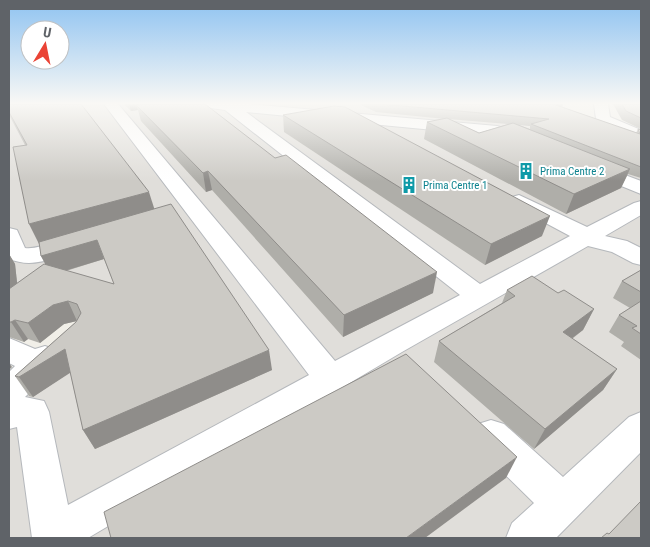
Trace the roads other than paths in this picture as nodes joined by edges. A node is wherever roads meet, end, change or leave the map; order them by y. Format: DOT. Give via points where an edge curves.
graph roads {
  1 [pos="136,130"];
  2 [pos="260,130"];
  3 [pos="381,130"];
  4 [pos="477,130"];
  5 [pos="627,130"];
  6 [pos="641,135"];
  7 [pos="407,143"];
  8 [pos="533,143"];
  9 [pos="578,162"];
  10 [pos="641,188"];
  11 [pos="503,192"];
  12 [pos="641,208"];
  13 [pos="9,235"];
  14 [pos="94,238"];
  15 [pos="595,240"];
  16 [pos="633,261"];
  17 [pos="480,297"];
  18 [pos="68,339"];
  19 [pos="9,350"];
  20 [pos="38,364"];
  21 [pos="331,379"];
  22 [pos="9,392"];
  23 [pos="9,414"];
  24 [pos="471,417"];
  25 [pos="641,428"];
  26 [pos="563,504"];
  27 [pos="53,537"];
  28 [pos="527,538"];
  1 -- 21 [label="street" via="185,211"];
  2 -- 17 [label="street"];
  3 -- 7 [label="street"];
  4 -- 8 [label="street" via="507,132"];
  5 -- 6 [label="street"];
  9 -- 10 [label="street"];
  11 -- 15 [label="street"];
  12 -- 15 [label="street"];
  13 -- 14 [label="street" via="14,253 22,257"];
  15 -- 16 [label="street" via="604,253"];
  15 -- 17 [label="street"];
  17 -- 21 [label="street" via="403,354"];
  18 -- 20 [label="street"];
  19 -- 20 [label="street"];
  20 -- 22 [label="street"];
  21 -- 27 [label="street"];
  23 -- 27 [label="street" via="32,412"];
  24 -- 26 [label="street"];
  25 -- 26 [label="street"];
  26 -- 28 [label="street"];
}
